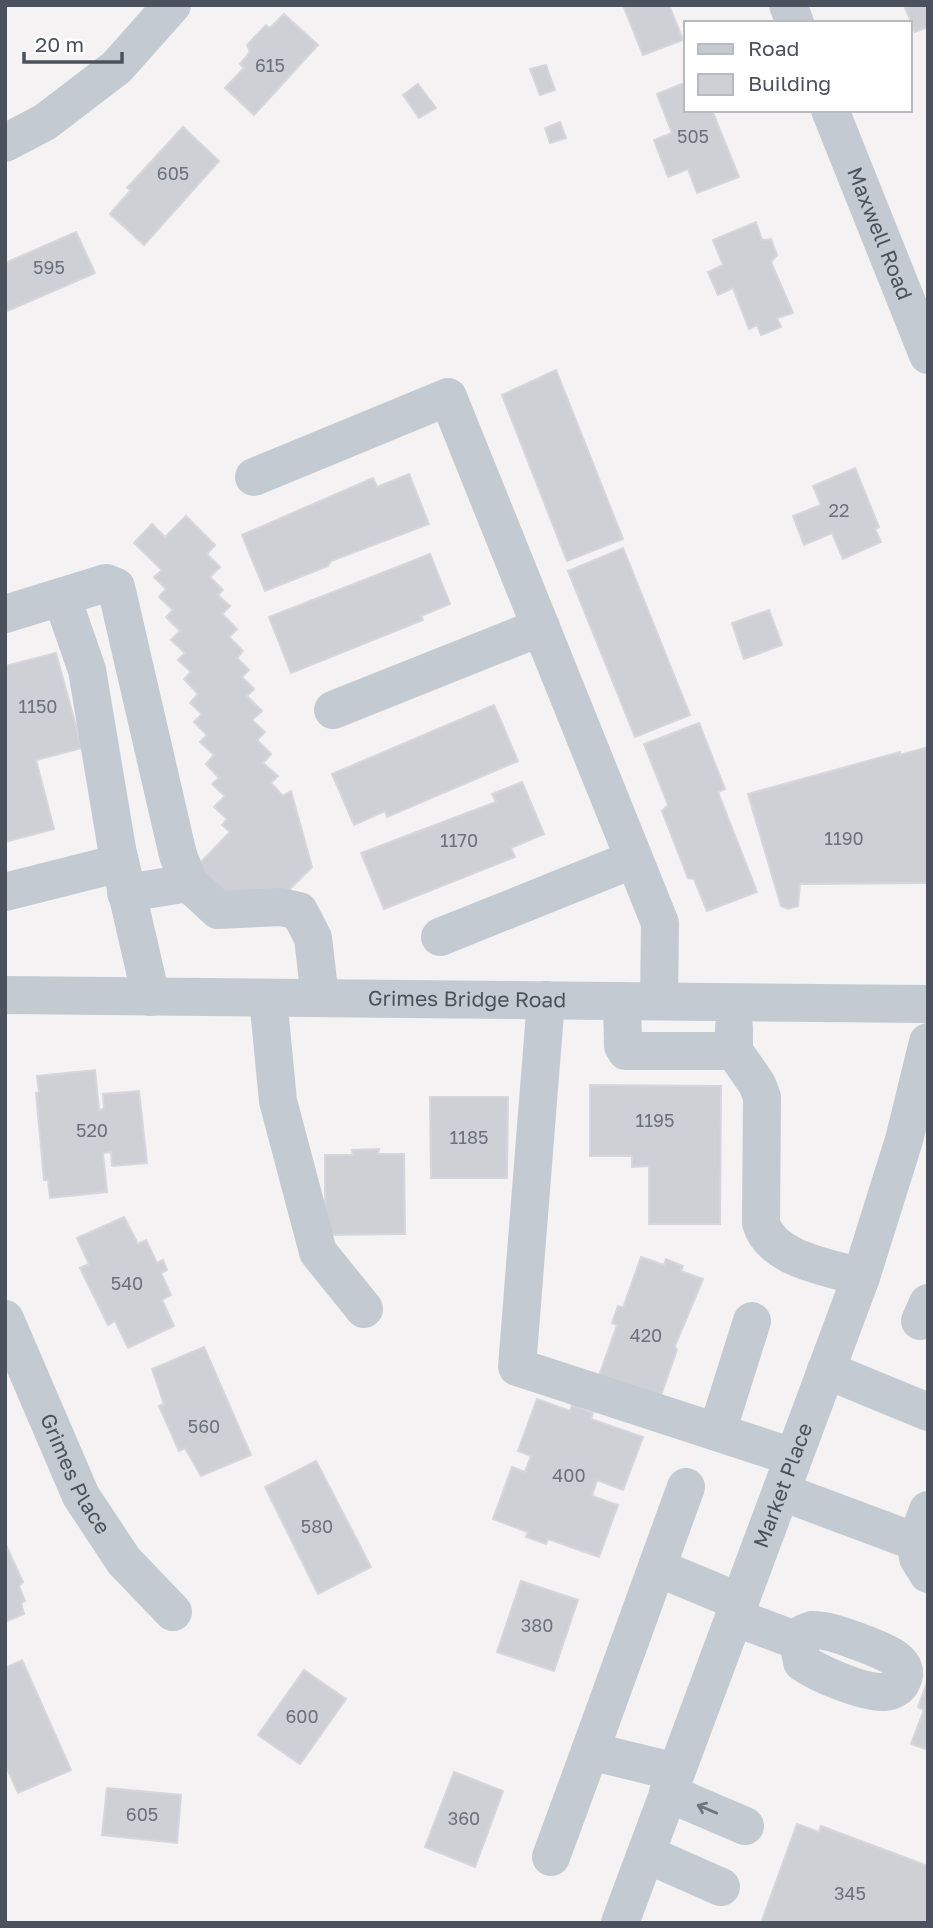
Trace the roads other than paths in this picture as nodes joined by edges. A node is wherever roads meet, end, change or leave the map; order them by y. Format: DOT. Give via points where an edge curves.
graph roads {
  1 [pos="172,5"];
  2 [pos="831,112"];
  3 [pos="5,143"];
  4 [pos="928,355"];
  5 [pos="254,477"];
  6 [pos="62,598"];
  7 [pos="5,614"];
  8 [pos="541,627"];
  9 [pos="333,710"];
  10 [pos="634,859"];
  11 [pos="123,878"];
  12 [pos="189,883"];
  13 [pos="5,892"];
  14 [pos="440,937"];
  15 [pos="5,996"];
  16 [pos="151,997"];
  17 [pos="268,998"];
  18 [pos="320,998"];
  19 [pos="546,1000"];
  20 [pos="622,1001"];
  21 [pos="659,1001"];
  22 [pos="734,1002"];
  23 [pos="928,1004"];
  24 [pos="928,1042"];
  25 [pos="734,1051"];
  26 [pos="861,1277"];
  27 [pos="364,1308"];
  28 [pos="5,1319"];
  29 [pos="752,1321"];
  30 [pos="826,1370"];
  31 [pos="928,1412"];
  32 [pos="717,1432"];
  33 [pos="788,1474"];
  34 [pos="686,1487"];
  35 [pos="924,1542"];
  36 [pos="658,1568"];
  37 [pos="737,1609"];
  38 [pos="173,1612"];
  39 [pos="798,1641"];
  40 [pos="590,1751"];
  41 [pos="672,1783"];
  42 [pos="745,1826"];
  43 [pos="646,1854"];
  44 [pos="551,1857"];
  45 [pos="721,1887"];
  46 [pos="620,1923"];
  1 -- 3 [label="street" via="117,67 46,122"];
  2 -- 4 [label="street, Maxwell Road"];
  5 -- 8 [label="street" via="449,397"];
  6 -- 7 [label="street"];
  6 -- 11 [label="street" via="86,670"];
  6 -- 12 [label="street" via="106,583 117,587 178,855"];
  8 -- 9 [label="street"];
  8 -- 10 [label="street"];
  10 -- 14 [label="street"];
  10 -- 21 [label="street" via="660,923"];
  11 -- 12 [label="street"];
  11 -- 13 [label="street"];
  11 -- 16 [label="street"];
  12 -- 18 [label="street" via="218,910 281,907 299,911 313,938"];
  15 -- 16 [label="street, Grimes Bridge Road"];
  16 -- 17 [label="street, Grimes Bridge Road"];
  17 -- 18 [label="street, Grimes Bridge Road"];
  17 -- 27 [label="street" via="278,1101 318,1252"];
  18 -- 19 [label="street, Grimes Bridge Road"];
  19 -- 20 [label="street, Grimes Bridge Road"];
  19 -- 32 [label="street" via="517,1367"];
  20 -- 21 [label="street, Grimes Bridge Road"];
  20 -- 25 [label="street" via="622,1046 626,1051"];
  21 -- 22 [label="street, Grimes Bridge Road"];
  22 -- 23 [label="street, Grimes Bridge Road"];
  22 -- 25 [label="street"];
  24 -- 26 [label="street, Market Place" via="904,1140"];
  25 -- 26 [label="street" via="762,1097 764,1233 782,1251"];
  26 -- 30 [label="street, Market Place"];
  28 -- 38 [label="street, Grimes Place" via="81,1496 124,1560"];
  29 -- 32 [label="street"];
  30 -- 31 [label="street"];
  30 -- 33 [label="street, Market Place"];
  32 -- 33 [label="street"];
  33 -- 35 [label="street"];
  33 -- 37 [label="street, Market Place"];
  34 -- 36 [label="street"];
  36 -- 37 [label="street"];
  36 -- 40 [label="street"];
  37 -- 39 [label="street"];
  37 -- 41 [label="street, Market Place"];
  40 -- 41 [label="street"];
  40 -- 44 [label="street"];
  42 -- 41 [label="street, one-way"];
  41 -- 43 [label="street, Market Place"];
  43 -- 45 [label="street"];
  43 -- 46 [label="street, Market Place"];
}
